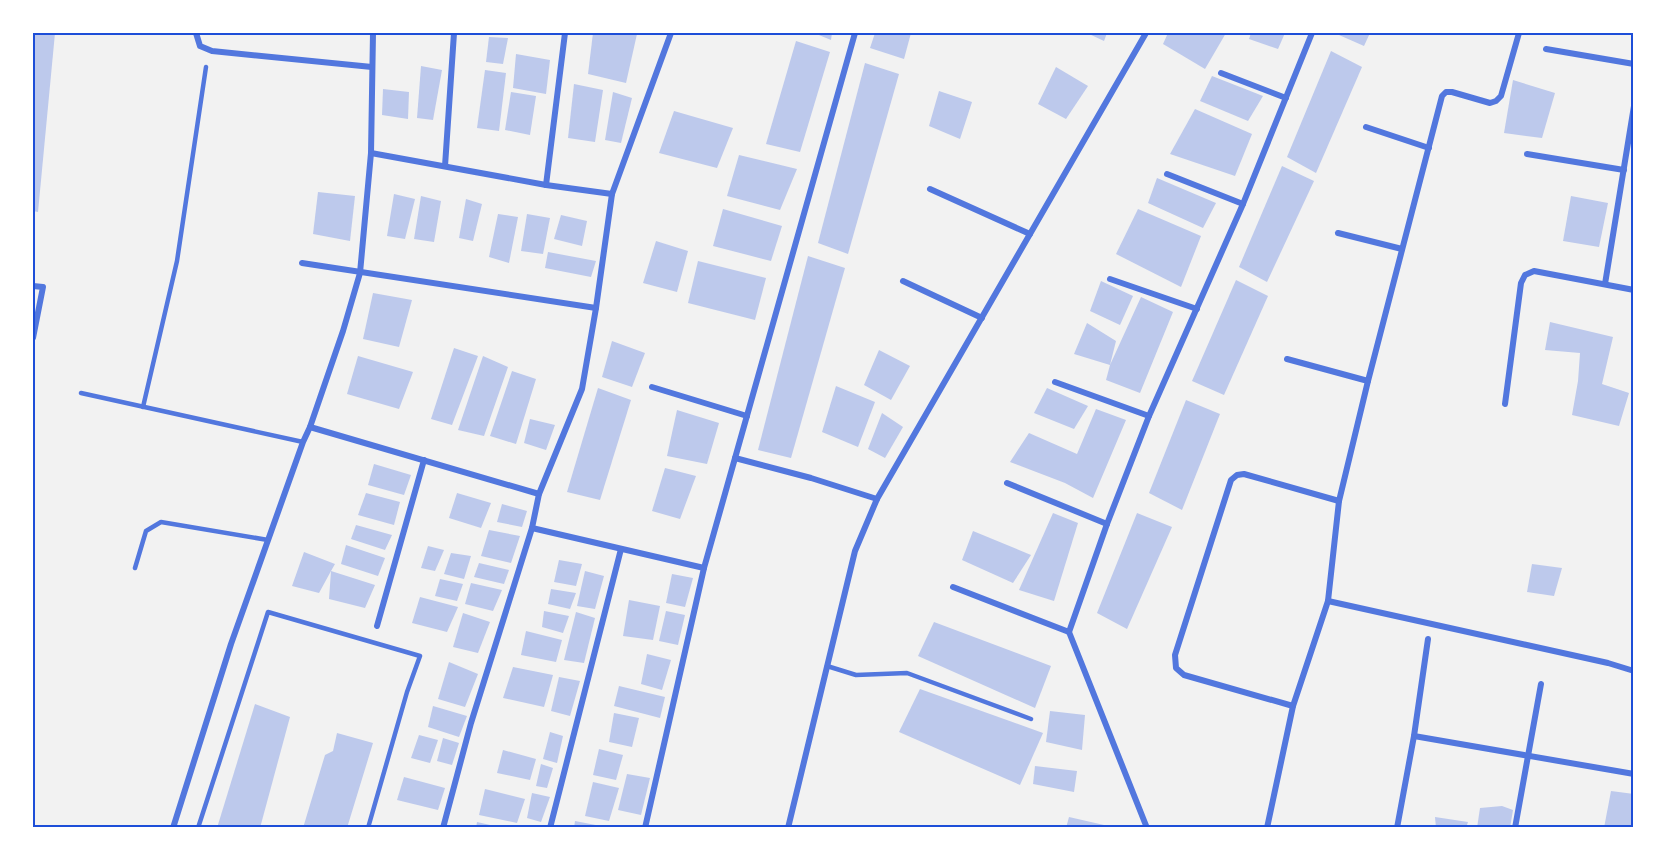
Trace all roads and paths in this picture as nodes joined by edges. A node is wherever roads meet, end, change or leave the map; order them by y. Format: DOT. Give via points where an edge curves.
graph roads {
  1 [pos="196,33"];
  2 [pos="373,33"];
  3 [pos="454,33"];
  4 [pos="565,33"];
  5 [pos="671,33"];
  6 [pos="855,33"];
  7 [pos="1146,33"];
  8 [pos="1312,33"];
  9 [pos="1519,33"];
  10 [pos="1546,49"];
  11 [pos="1634,64"];
  12 [pos="372,67"];
  13 [pos="206,68"];
  14 [pos="1221,73"];
  15 [pos="1286,98"];
  16 [pos="1634,106"];
  17 [pos="1366,127"];
  18 [pos="1429,148"];
  19 [pos="371,153"];
  20 [pos="1527,154"];
  21 [pos="445,166"];
  22 [pos="1624,170"];
  23 [pos="1167,174"];
  24 [pos="546,185"];
  25 [pos="930,189"];
  26 [pos="612,194"];
  27 [pos="1242,204"];
  28 [pos="1338,233"];
  29 [pos="1030,234"];
  30 [pos="1402,249"];
  31 [pos="302,263"];
  32 [pos="360,273"];
  33 [pos="1110,279"];
  34 [pos="903,281"];
  35 [pos="1605,284"];
  36 [pos="33,286"];
  37 [pos="1634,290"];
  38 [pos="596,308"];
  39 [pos="1197,309"];
  40 [pos="982,318"];
  41 [pos="33,338"];
  42 [pos="1287,360"];
  43 [pos="1055,381"];
  44 [pos="1368,381"];
  45 [pos="652,387"];
  46 [pos="81,393"];
  47 [pos="1505,404"];
  48 [pos="143,407"];
  49 [pos="747,416"];
  50 [pos="1149,416"];
  51 [pos="310,427"];
  52 [pos="303,442"];
  53 [pos="735,458"];
  54 [pos="424,460"];
  55 [pos="1007,483"];
  56 [pos="539,494"];
  57 [pos="877,499"];
  58 [pos="1339,501"];
  59 [pos="1107,524"];
  60 [pos="532,528"];
  61 [pos="268,540"];
  62 [pos="621,549"];
  63 [pos="135,568"];
  64 [pos="704,568"];
  65 [pos="953,587"];
  66 [pos="1328,601"];
  67 [pos="377,626"];
  68 [pos="1069,632"];
  69 [pos="1428,639"];
  70 [pos="827,666"];
  71 [pos="1634,671"];
  72 [pos="1541,684"];
  73 [pos="1293,706"];
  74 [pos="1031,719"];
  75 [pos="1414,736"];
  76 [pos="1528,756"];
  77 [pos="1634,774"];
  78 [pos="173,828"];
  79 [pos="198,828"];
  80 [pos="368,828"];
  81 [pos="443,828"];
  82 [pos="550,828"];
  83 [pos="645,828"];
  84 [pos="788,828"];
  85 [pos="1146,828"];
  86 [pos="1267,828"];
  87 [pos="1397,828"];
  88 [pos="1515,828"];
  1 -- 12 [label="street" via="200,46 212,51"];
  2 -- 12 [label="street"];
  3 -- 21 [label="street"];
  4 -- 24 [label="street"];
  5 -- 26 [label="street"];
  6 -- 49 [label="street"];
  7 -- 29 [label="street"];
  8 -- 15 [label="street"];
  9 -- 18 [label="street" via="1500,96 1490,103 1446,92"];
  10 -- 11 [label="street"];
  12 -- 19 [label="street"];
  13 -- 48 [label="lane" via="177,261"];
  14 -- 15 [label="street"];
  15 -- 27 [label="street"];
  16 -- 22 [label="street"];
  17 -- 18 [label="street"];
  18 -- 30 [label="street"];
  19 -- 21 [label="street"];
  19 -- 32 [label="street"];
  20 -- 22 [label="street"];
  21 -- 24 [label="street"];
  22 -- 35 [label="street"];
  23 -- 27 [label="street"];
  24 -- 26 [label="street"];
  25 -- 29 [label="street"];
  26 -- 38 [label="street"];
  27 -- 39 [label="street"];
  28 -- 30 [label="street"];
  29 -- 40 [label="street"];
  30 -- 44 [label="street"];
  31 -- 32 [label="street"];
  32 -- 38 [label="street"];
  32 -- 51 [label="street"];
  33 -- 39 [label="street"];
  34 -- 40 [label="street"];
  35 -- 37 [label="street"];
  35 -- 47 [label="street" via="1534,271 1525,275"];
  36 -- 41 [label="street" via="43,287"];
  38 -- 56 [label="street" via="582,388"];
  39 -- 50 [label="street"];
  40 -- 57 [label="street"];
  42 -- 44 [label="street"];
  43 -- 50 [label="street"];
  44 -- 58 [label="street"];
  45 -- 49 [label="street"];
  46 -- 48 [label="lane"];
  48 -- 52 [label="lane"];
  49 -- 53 [label="street"];
  50 -- 59 [label="street"];
  51 -- 52 [label="street"];
  51 -- 54 [label="street"];
  52 -- 61 [label="street"];
  53 -- 57 [label="street"];
  53 -- 64 [label="street"];
  54 -- 56 [label="street"];
  54 -- 67 [label="street"];
  55 -- 59 [label="street"];
  56 -- 60 [label="street"];
  57 -- 70 [label="street" via="855,551"];
  58 -- 66 [label="street"];
  58 -- 73 [label="street" via="1244,474 1231,480 1175,655 1176,668 1184,675"];
  59 -- 68 [label="street"];
  60 -- 62 [label="street"];
  60 -- 81 [label="street" via="471,723"];
  61 -- 63 [label="lane" via="161,522 146,531"];
  61 -- 78 [label="street"];
  62 -- 64 [label="street"];
  62 -- 82 [label="street"];
  64 -- 83 [label="street"];
  65 -- 68 [label="street"];
  66 -- 71 [label="street"];
  66 -- 73 [label="street"];
  68 -- 85 [label="street"];
  69 -- 75 [label="street"];
  70 -- 74 [label="lane" via="856,675 907,673"];
  70 -- 84 [label="street"];
  72 -- 76 [label="street"];
  73 -- 86 [label="street"];
  75 -- 76 [label="street"];
  75 -- 87 [label="street"];
  76 -- 77 [label="street"];
  76 -- 88 [label="street"];
  79 -- 80 [label="lane" via="268,612 420,656"];
}
